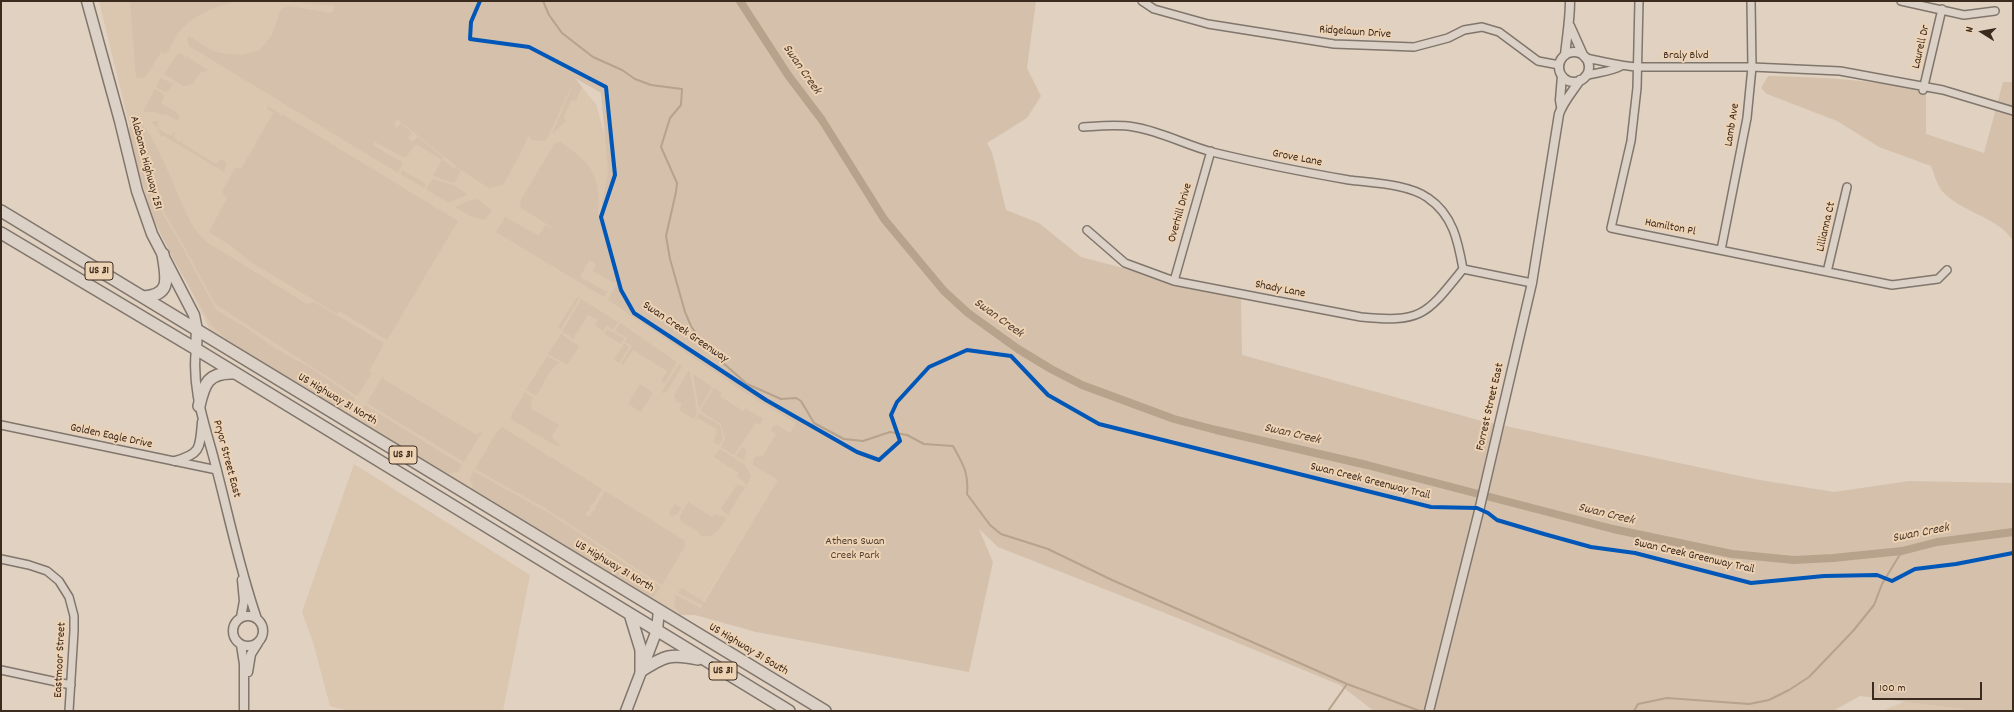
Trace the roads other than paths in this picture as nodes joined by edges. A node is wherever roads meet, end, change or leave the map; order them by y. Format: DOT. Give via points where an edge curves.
graph roads {
  1 [pos="87,1"];
  2 [pos="1142,1"];
  3 [pos="1570,1"];
  4 [pos="1639,1"];
  5 [pos="1751,1"];
  6 [pos="1901,1"];
  7 [pos="1942,9"];
  8 [pos="1995,11"];
  9 [pos="1570,26"];
  10 [pos="1565,55"];
  11 [pos="1584,56"];
  12 [pos="1559,65"];
  13 [pos="1621,66"];
  14 [pos="1638,67"];
  15 [pos="1752,67"];
  16 [pos="1562,76"];
  17 [pos="1583,78"];
  18 [pos="1924,88"];
  19 [pos="1562,106"];
  20 [pos="2013,111"];
  21 [pos="1083,126"];
  22 [pos="1211,151"];
  23 [pos="1848,187"];
  24 [pos="1,211"];
  25 [pos="1087,230"];
  26 [pos="1,233"];
  27 [pos="1721,250"];
  28 [pos="164,254"];
  29 [pos="1463,269"];
  30 [pos="1947,270"];
  31 [pos="1827,272"];
  32 [pos="1174,281"];
  33 [pos="1532,283"];
  34 [pos="143,297"];
  35 [pos="197,330"];
  36 [pos="196,349"];
  37 [pos="235,373"];
  38 [pos="201,411"];
  39 [pos="1,424"];
  40 [pos="175,461"];
  41 [pos="217,470"];
  42 [pos="1,559"];
  43 [pos="243,573"];
  44 [pos="659,610"];
  45 [pos="630,614"];
  46 [pos="241,617"];
  47 [pos="257,619"];
  48 [pos="657,630"];
  49 [pos="259,642"];
  50 [pos="241,645"];
  51 [pos="707,661"];
  52 [pos="1,670"];
  53 [pos="641,671"];
  54 [pos="70,685"];
  55 [pos="245,686"];
  56 [pos="69,711"];
  57 [pos="244,711"];
  58 [pos="626,711"];
  59 [pos="789,711"];
  60 [pos="825,711"];
  61 [pos="1429,711"];
  1 -- 28 [label="main road, Alabama Highway 251" via="137,190 152,234"];
  2 -- 12 [label="street, Ridgelawn Drive" via="1160,11 1208,24 1334,44 1414,47 1448,38 1464,30 1482,27 1498,32 1530,58"];
  3 -- 9 [label="street"];
  4 -- 14 [label="street, Hamilton Pl"];
  5 -- 15 [label="street, Lamb Ave"];
  6 -- 7 [label="street"];
  7 -- 8 [label="street" via="1964,15"];
  7 -- 18 [label="street, Laurell Dr"];
  9 -- 10 [label="street" via="1567,31"];
  9 -- 11 [label="street"];
  10 -- 11 [label="street" via="1576,52"];
  10 -- 12 [label="street"];
  11 -- 13 [label="street"];
  11 -- 17 [label="street" via="1588,68"];
  12 -- 16 [label="street"];
  13 -- 14 [label="street, Braly Blvd"];
  13 -- 17 [label="street"];
  14 -- 15 [label="street, Braly Blvd"];
  14 -- 27 [label="street, Hamilton Pl" via="1631,141 1611,228"];
  15 -- 18 [label="street, Braly Blvd" via="1840,71"];
  15 -- 27 [label="street, Lamb Ave" via="1747,118"];
  16 -- 17 [label="street" via="1572,81"];
  16 -- 19 [label="street, Forrest Street East"];
  17 -- 19 [label="street, Forrest Street East"];
  18 -- 20 [label="street, Braly Blvd" via="1943,90"];
  19 -- 33 [label="street, Forrest Street East"];
  21 -- 22 [label="street, Grove Lane" via="1136,127"];
  22 -- 29 [label="street, Grove Lane" via="1305,172 1410,190 1427,197 1441,208 1452,224"];
  22 -- 32 [label="street, Overhill Drive"];
  23 -- 31 [label="street, Lillianna Ct"];
  24 -- 34 [label="main road, US Highway 31 North / US 31"];
  25 -- 32 [label="street, Shady Lane" via="1125,263"];
  26 -- 36 [label="main road, US 31"];
  27 -- 31 [label="street, Hamilton Pl"];
  28 -- 34 [label="main road" via="166,280 163,290 157,295"];
  28 -- 35 [label="main road, Alabama Highway 251" via="194,314"];
  29 -- 32 [label="street, Shady Lane" via="1436,303 1422,313 1405,319 1387,320"];
  29 -- 33 [label="street"];
  30 -- 31 [label="street, Hamilton Pl" via="1938,279 1892,285"];
  33 -- 61 [label="street, Forrest Street East"];
  34 -- 35 [label="main road, US Highway 31 North / US 31"];
  35 -- 36 [label="main road, Alabama Highway 251"];
  35 -- 44 [label="main road, US Highway 31 North / US 31"];
  36 -- 37 [label="main road, US 31"];
  36 -- 38 [label="street, Pryor Street East" via="193,369"];
  37 -- 38 [label="main road" via="221,372 211,377 203,390"];
  37 -- 45 [label="main road, US 31"];
  38 -- 40 [label="street" via="200,442 197,452"];
  38 -- 41 [label="street, Pryor Street East"];
  39 -- 40 [label="street, Golden Eagle Drive"];
  40 -- 41 [label="street, Golden Eagle Drive"];
  41 -- 43 [label="street, Pryor Street East"];
  42 -- 54 [label="street, Eastmoor Street" via="47,571 59,581 69,597 74,616"];
  43 -- 46 [label="street, Pryor Street East" via="244,600"];
  43 -- 47 [label="street, Pryor Street East"];
  44 -- 48 [label="main road"];
  44 -- 60 [label="main road, US Highway 31 South / US 31"];
  45 -- 48 [label="main road, US 31"];
  45 -- 53 [label="main road" via="641,650"];
  46 -- 47 [label="street" via="250,616"];
  46 -- 50 [label="street" via="235,622 232,631 234,639"];
  47 -- 49 [label="street" via="263,632"];
  48 -- 51 [label="main road, US 31"];
  48 -- 53 [label="main road"];
  49 -- 50 [label="street" via="250,646"];
  49 -- 55 [label="street" via="251,654"];
  50 -- 55 [label="street"];
  51 -- 53 [label="main road" via="678,655 659,660"];
  51 -- 59 [label="main road, US 31"];
  52 -- 54 [label="street"];
  53 -- 58 [label="main road"];
  54 -- 56 [label="street, Eastmoor Street"];
  55 -- 57 [label="street"];
}
